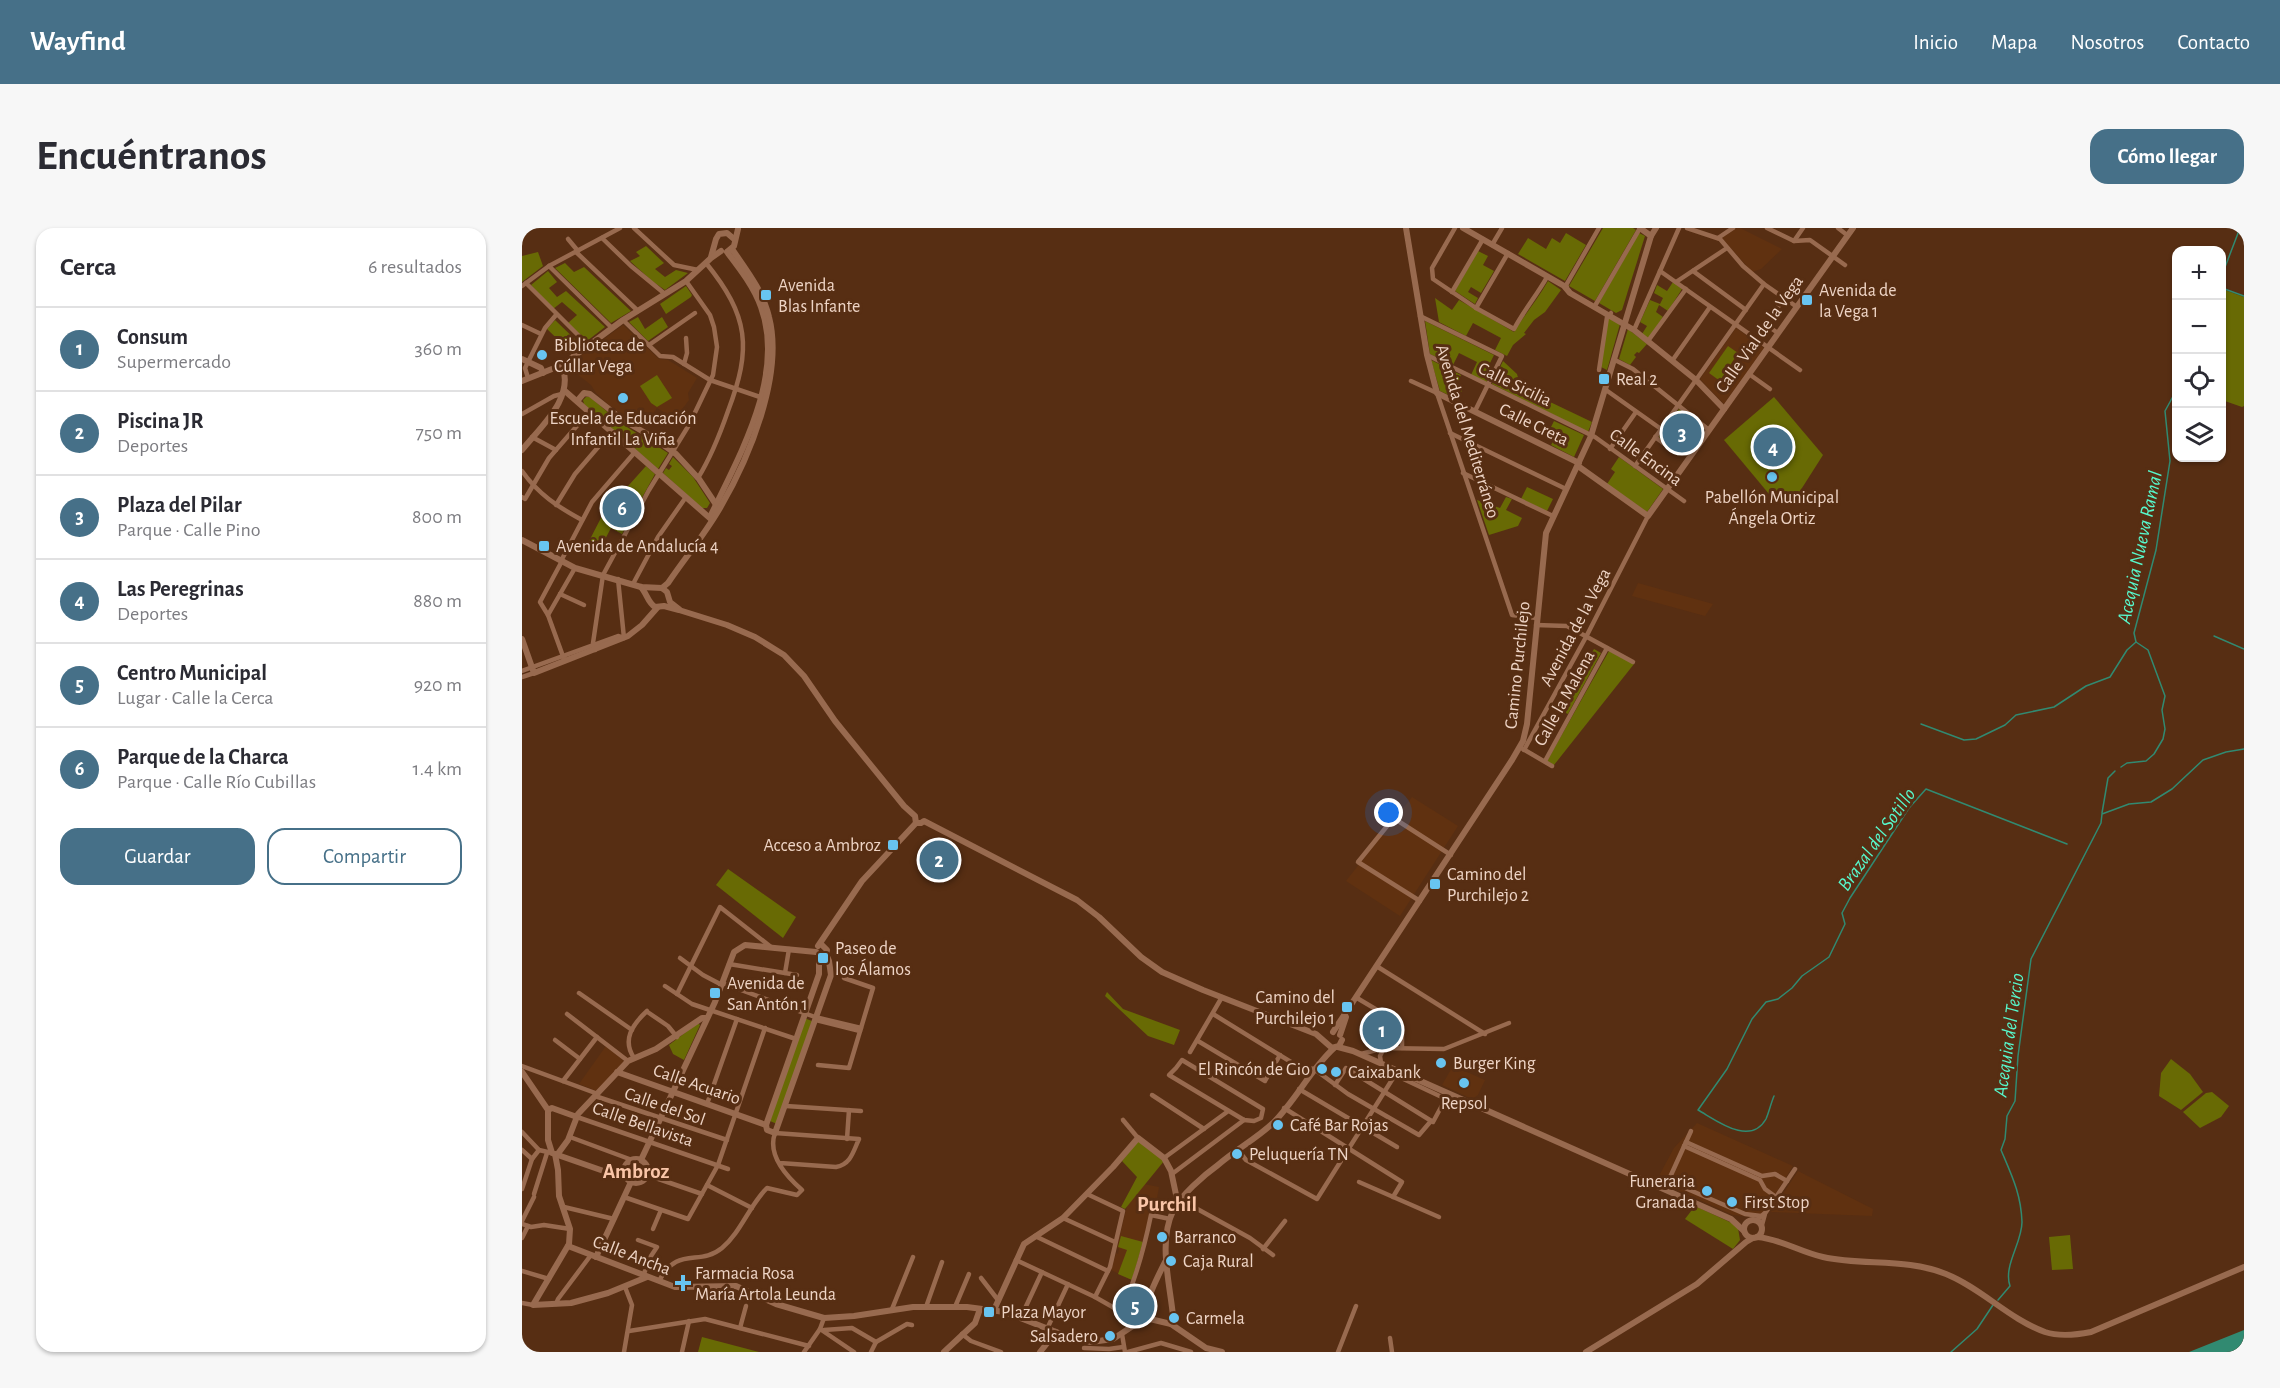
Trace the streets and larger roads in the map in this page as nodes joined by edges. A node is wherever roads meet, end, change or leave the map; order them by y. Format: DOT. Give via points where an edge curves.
graph roads {
  1 [pos="620,228"];
  2 [pos="633,228"];
  3 [pos="738,228"];
  4 [pos="1406,228"];
  5 [pos="1455,228"];
  6 [pos="1463,228"];
  7 [pos="1502,228"];
  8 [pos="1599,228"];
  9 [pos="1640,228"];
  10 [pos="1656,228"];
  11 [pos="1679,228"];
  12 [pos="1687,228"];
  13 [pos="1733,228"];
  14 [pos="1767,228"];
  15 [pos="1803,228"];
  16 [pos="1838,228"];
  17 [pos="1853,228"];
  18 [pos="1472,230"];
  19 [pos="1847,235"];
  20 [pos="1651,236"];
  21 [pos="603,237"];
  22 [pos="732,237"];
  23 [pos="1718,238"];
  24 [pos="1483,239"];
  25 [pos="568,240"];
  26 [pos="1794,241"];
  27 [pos="1492,245"];
  28 [pos="1728,248"];
  29 [pos="724,250"];
  30 [pos="577,251"];
  31 [pos="1508,254"];
  32 [pos="1833,257"];
  33 [pos="708,260"];
  34 [pos="1845,265"];
  35 [pos="549,266"];
  36 [pos="698,270"];
  37 [pos="1660,271"];
  38 [pos="1693,271"];
  39 [pos="1548,277"];
  40 [pos="686,281"];
  41 [pos="1676,282"];
  42 [pos="524,284"];
  43 [pos="1764,284"];
  44 [pos="1565,287"];
  45 [pos="1686,289"];
  46 [pos="1452,292"];
  47 [pos="665,294"];
  48 [pos="1784,298"];
  49 [pos="1588,301"];
  50 [pos="1596,304"];
  51 [pos="1710,307"];
  52 [pos="1797,307"];
  53 [pos="1476,308"];
  54 [pos="1746,310"];
  55 [pos="638,311"];
  56 [pos="694,313"];
  57 [pos="1610,314"];
  58 [pos="556,315"];
  59 [pos="1420,316"];
  60 [pos="623,320"];
  61 [pos="1625,324"];
  62 [pos="522,325"];
  63 [pos="1735,325"];
  64 [pos="612,328"];
  65 [pos="1634,330"];
  66 [pos="1778,333"];
  67 [pos="541,334"];
  68 [pos="686,338"];
  69 [pos="1648,341"];
  70 [pos="649,345"];
  71 [pos="589,346"];
  72 [pos="1768,348"];
  73 [pos="1427,355"];
  74 [pos="525,360"];
  75 [pos="1615,360"];
  76 [pos="1672,361"];
  77 [pos="684,364"];
  78 [pos="562,365"];
  79 [pos="1599,370"];
  80 [pos="1800,370"];
  81 [pos="543,373"];
  82 [pos="1749,374"];
  83 [pos="525,380"];
  84 [pos="710,380"];
  85 [pos="1696,380"];
  86 [pos="1411,381"];
  87 [pos="1488,386"];
  88 [pos="736,389"];
  89 [pos="1770,389"];
  90 [pos="1606,390"];
  91 [pos="564,393"];
  92 [pos="1437,393"];
  93 [pos="554,396"];
  94 [pos="760,397"];
  95 [pos="578,400"];
  96 [pos="559,402"];
  97 [pos="1678,405"];
  98 [pos="1724,409"];
  99 [pos="1475,411"];
  100 [pos="589,412"];
  101 [pos="1636,412"];
  102 [pos="522,414"];
  103 [pos="1661,429"];
  104 [pos="1709,430"];
  105 [pos="612,431"];
  106 [pos="1450,433"];
  107 [pos="1592,436"];
  108 [pos="532,437"];
  109 [pos="1655,437"];
  110 [pos="522,449"];
  111 [pos="1610,449"];
  112 [pos="556,450"];
  113 [pos="1674,451"];
  114 [pos="635,452"];
  115 [pos="673,452"];
  116 [pos="1578,464"];
  117 [pos="1635,466"];
  118 [pos="522,471"];
  119 [pos="659,473"];
  120 [pos="1464,473"];
  121 [pos="698,478"];
  122 [pos="532,485"];
  123 [pos="1566,489"];
  124 [pos="1667,489"];
  125 [pos="522,497"];
  126 [pos="686,497"];
  127 [pos="1684,501"];
  128 [pos="716,505"];
  129 [pos="556,506"];
  130 [pos="702,511"];
  131 [pos="1553,516"];
  132 [pos="1648,516"];
  133 [pos="711,519"];
  134 [pos="582,520"];
  135 [pos="522,540"];
  136 [pos="561,561"];
  137 [pos="575,568"];
  138 [pos="603,575"];
  139 [pos="618,579"];
  140 [pos="633,584"];
  141 [pos="641,587"];
  142 [pos="653,589"];
  143 [pos="666,593"];
  144 [pos="560,594"];
  145 [pos="649,597"];
  146 [pos="584,605"];
  147 [pos="658,606"];
  148 [pos="679,609"];
  149 [pos="548,615"];
  150 [pos="1537,621"];
  151 [pos="1586,637"];
  152 [pos="624,638"];
  153 [pos="522,640"];
  154 [pos="594,647"];
  155 [pos="1608,648"];
  156 [pos="564,659"];
  157 [pos="1633,662"];
  158 [pos="533,670"];
  159 [pos="522,671"];
  160 [pos="522,677"];
  161 [pos="1531,724"];
  162 [pos="1527,739"];
  163 [pos="1522,748"];
  164 [pos="1545,761"];
  165 [pos="1552,766"];
  166 [pos="916,819"];
  167 [pos="1450,855"];
  168 [pos="1420,901"];
  169 [pos="771,947"];
  170 [pos="820,948"];
  171 [pos="789,949"];
  172 [pos="680,958"];
  173 [pos="729,964"];
  174 [pos="691,967"];
  175 [pos="1378,967"];
  176 [pos="785,973"];
  177 [pos="797,975"];
  178 [pos="844,978"];
  179 [pos="722,984"];
  180 [pos="665,986"];
  181 [pos="579,993"];
  182 [pos="677,994"];
  183 [pos="1222,997"];
  184 [pos="1358,998"];
  185 [pos="710,1010"];
  186 [pos="567,1014"];
  187 [pos="804,1014"];
  188 [pos="1213,1014"];
  189 [pos="815,1017"];
  190 [pos="706,1018"];
  191 [pos="737,1019"];
  192 [pos="1509,1023"];
  193 [pos="765,1028"];
  194 [pos="861,1029"];
  195 [pos="632,1030"];
  196 [pos="1316,1034"];
  197 [pos="1485,1034"];
  198 [pos="1336,1035"];
  199 [pos="597,1037"];
  200 [pos="675,1037"];
  201 [pos="796,1039"];
  202 [pos="555,1040"];
  203 [pos="1198,1041"];
  204 [pos="1332,1045"];
  205 [pos="1384,1048"];
  206 [pos="1402,1048"];
  207 [pos="1190,1052"];
  208 [pos="1356,1052"];
  209 [pos="1280,1055"];
  210 [pos="580,1059"];
  211 [pos="631,1060"];
  212 [pos="1381,1063"];
  213 [pos="818,1065"];
  214 [pos="522,1066"];
  215 [pos="1314,1069"];
  216 [pos="1304,1070"];
  217 [pos="522,1072"];
  218 [pos="617,1072"];
  219 [pos="1308,1077"];
  220 [pos="563,1081"];
  221 [pos="1335,1084"];
  222 [pos="1299,1089"];
  223 [pos="1435,1091"];
  224 [pos="672,1092"];
  225 [pos="1384,1093"];
  226 [pos="596,1095"];
  227 [pos="1152,1095"];
  228 [pos="1447,1096"];
  229 [pos="707,1104"];
  230 [pos="786,1106"];
  231 [pos="1284,1108"];
  232 [pos="1374,1109"];
  233 [pos="548,1110"];
  234 [pos="849,1110"];
  235 [pos="861,1111"];
  236 [pos="1227,1112"];
  237 [pos="735,1114"];
  238 [pos="577,1117"];
  239 [pos="1261,1118"];
  240 [pos="661,1119"];
  241 [pos="1123,1120"];
  242 [pos="1244,1120"];
  243 [pos="1432,1121"];
  244 [pos="1272,1123"];
  245 [pos="767,1124"];
  246 [pos="1363,1127"];
  247 [pos="1204,1129"];
  248 [pos="777,1130"];
  249 [pos="1690,1131"];
  250 [pos="522,1132"];
  251 [pos="570,1137"];
  252 [pos="1138,1138"];
  253 [pos="847,1139"];
  254 [pos="727,1140"];
  255 [pos="650,1142"];
  256 [pos="1685,1144"];
  257 [pos="1397,1147"];
  258 [pos="1350,1149"];
  259 [pos="522,1150"];
  260 [pos="539,1150"];
  261 [pos="1238,1150"];
  262 [pos="552,1154"];
  263 [pos="1164,1158"];
  264 [pos="532,1159"];
  265 [pos="632,1160"];
  266 [pos="641,1160"];
  267 [pos="780,1163"];
  268 [pos="718,1166"];
  269 [pos="728,1169"];
  270 [pos="1795,1169"];
  271 [pos="1172,1174"];
  272 [pos="625,1175"];
  273 [pos="647,1175"];
  274 [pos="1787,1181"];
  275 [pos="631,1182"];
  276 [pos="1359,1182"];
  277 [pos="707,1185"];
  278 [pos="522,1186"];
  279 [pos="702,1194"];
  280 [pos="1087,1194"];
  281 [pos="559,1196"];
  282 [pos="624,1197"];
  283 [pos="1393,1197"];
  284 [pos="1776,1197"];
  285 [pos="553,1202"];
  286 [pos="1180,1202"];
  287 [pos="564,1208"];
  288 [pos="752,1208"];
  289 [pos="661,1210"];
  290 [pos="1766,1212"];
  291 [pos="1439,1217"];
  292 [pos="1063,1218"];
  293 [pos="614,1219"];
  294 [pos="1731,1219"];
  295 [pos="1170,1220"];
  296 [pos="1285,1221"];
  297 [pos="1748,1221"];
  298 [pos="522,1222"];
  299 [pos="1760,1222"];
  300 [pos="528,1226"];
  301 [pos="570,1229"];
  302 [pos="653,1229"];
  303 [pos="1744,1231"];
  304 [pos="1035,1236"];
  305 [pos="522,1238"];
  306 [pos="1755,1238"];
  307 [pos="638,1240"];
  308 [pos="1777,1240"];
  309 [pos="1115,1242"];
  310 [pos="568,1246"];
  311 [pos="1263,1249"];
  312 [pos="1738,1249"];
  313 [pos="1274,1255"];
  314 [pos="593,1256"];
  315 [pos="913,1257"];
  316 [pos="1016,1260"];
  317 [pos="942,1262"];
  318 [pos="2244,1268"];
  319 [pos="522,1271"];
  320 [pos="1108,1271"];
  321 [pos="1164,1271"];
  322 [pos="1042,1272"];
  323 [pos="969,1274"];
  324 [pos="643,1278"];
  325 [pos="981,1278"];
  326 [pos="549,1280"];
  327 [pos="659,1282"];
  328 [pos="1068,1284"];
  329 [pos="625,1287"];
  330 [pos="1095,1297"];
  331 [pos="998,1300"];
  332 [pos="522,1304"];
  333 [pos="556,1304"];
  334 [pos="533,1305"];
  335 [pos="746,1306"];
  336 [pos="1356,1306"];
  337 [pos="926,1307"];
  338 [pos="955,1307"];
  339 [pos="980,1309"];
  340 [pos="892,1310"];
  341 [pos="994,1310"];
  342 [pos="1121,1311"];
  343 [pos="1021,1317"];
  344 [pos="824,1318"];
  345 [pos="689,1321"];
  346 [pos="1141,1321"];
  347 [pos="1171,1324"];
  348 [pos="912,1325"];
  349 [pos="740,1328"];
  350 [pos="1047,1329"];
  351 [pos="629,1331"];
  352 [pos="823,1331"];
  353 [pos="1056,1332"];
  354 [pos="962,1334"];
  355 [pos="1122,1334"];
  356 [pos="1390,1338"];
  357 [pos="876,1342"];
  358 [pos="1102,1345"];
  359 [pos="809,1346"];
  360 [pos="1084,1348"];
  361 [pos="1125,1350"];
  362 [pos="1205,1350"];
  363 [pos="624,1352"];
  364 [pos="682,1352"];
  365 [pos="804,1352"];
  366 [pos="854,1352"];
  367 [pos="871,1352"];
  368 [pos="944,1352"];
  369 [pos="1001,1352"];
  370 [pos="1040,1352"];
  371 [pos="1191,1352"];
  372 [pos="1222,1352"];
  373 [pos="1338,1352"];
  374 [pos="1392,1352"];
  375 [pos="1586,1352"];
  1 -- 21 [label="street"];
  2 -- 36 [label="street" via="674,265"];
  3 -- 22 [label="street"];
  4 -- 59 [label="street, Avenida del Mediterráneo"];
  5 -- 46 [label="street" via="1431,268 1433,279"];
  6 -- 18 [label="street"];
  7 -- 27 [label="street"];
  8 -- 44 [label="street"];
  9 -- 20 [label="street"];
  9 -- 50 [label="street"];
  10 -- 20 [label="street, Camino Purchilejo"];
  11 -- 37 [label="street"];
  12 -- 23 [label="street"];
  13 -- 23 [label="street"];
  14 -- 26 [label="street"];
  15 -- 26 [label="street"];
  16 -- 19 [label="street"];
  17 -- 19 [label="street, Calle Vial de la Vega"];
  18 -- 24 [label="street"];
  19 -- 32 [label="street, Calle Vial de la Vega"];
  20 -- 61 [label="street, Camino Purchilejo"];
  21 -- 30 [label="street"];
  21 -- 47 [label="street"];
  22 -- 29 [label="street"];
  22 -- 29 [label="street" via="723,233 718,236"];
  23 -- 28 [label="street"];
  24 -- 27 [label="street"];
  24 -- 46 [label="street"];
  25 -- 30 [label="street"];
  26 -- 32 [label="street" via="1810,240"];
  27 -- 31 [label="street"];
  28 -- 38 [label="street"];
  28 -- 43 [label="street"];
  29 -- 33 [label="street"];
  29 -- 94 [label="street" via="755,294 764,318 768,356"];
  29 -- 128 [label="street" via="757,287 766,304 773,352 768,385 743,461"];
  30 -- 35 [label="street"];
  30 -- 55 [label="street"];
  31 -- 39 [label="street"];
  31 -- 53 [label="street"];
  32 -- 34 [label="street"];
  32 -- 52 [label="street, Calle Vial de la Vega"];
  33 -- 36 [label="street"];
  33 -- 88 [label="street" via="740,319 744,357"];
  35 -- 42 [label="street"];
  35 -- 64 [label="street"];
  36 -- 40 [label="street"];
  37 -- 41 [label="street"];
  37 -- 65 [label="street"];
  38 -- 41 [label="street"];
  38 -- 54 [label="street"];
  39 -- 44 [label="street"];
  39 -- 53 [label="street" via="1514,329"];
  40 -- 47 [label="street"];
  40 -- 84 [label="street" via="714,327 716,359"];
  41 -- 45 [label="street"];
  42 -- 58 [label="street"];
  43 -- 48 [label="street"];
  43 -- 54 [label="street"];
  44 -- 49 [label="street"];
  45 -- 51 [label="street"];
  45 -- 69 [label="street"];
  46 -- 53 [label="street"];
  47 -- 55 [label="street"];
  48 -- 52 [label="street"];
  48 -- 66 [label="street" via="1766,324"];
  49 -- 50 [label="street"];
  49 -- 57 [label="street"];
  50 -- 57 [label="street"];
  51 -- 63 [label="street"];
  51 -- 76 [label="street"];
  52 -- 66 [label="street, Calle Vial de la Vega"];
  54 -- 63 [label="street"];
  55 -- 60 [label="street"];
  56 -- 70 [label="street"];
  57 -- 61 [label="street"];
  57 -- 79 [label="street"];
  58 -- 67 [label="street"];
  58 -- 71 [label="street"];
  59 -- 73 [label="street, Avenida del Mediterráneo"];
  59 -- 87 [label="street" via="1502,356"];
  60 -- 64 [label="street"];
  60 -- 70 [label="street"];
  61 -- 65 [label="street"];
  61 -- 75 [label="street, Camino Purchilejo"];
  62 -- 67 [label="street"];
  63 -- 72 [label="street"];
  63 -- 85 [label="street"];
  64 -- 71 [label="street"];
  65 -- 69 [label="street"];
  66 -- 72 [label="street, Calle Vial de la Vega"];
  67 -- 74 [label="street"];
  68 -- 77 [label="street"];
  69 -- 76 [label="street"];
  70 -- 77 [label="street" via="660,356"];
  71 -- 78 [label="street"];
  72 -- 80 [label="street"];
  72 -- 82 [label="street, Calle Vial de la Vega"];
  73 -- 87 [label="street, Calle Sicilia"];
  73 -- 92 [label="street, Avenida del Mediterráneo"];
  74 -- 81 [label="street"];
  74 -- 83 [label="street"];
  75 -- 90 [label="street, Camino Purchilejo"];
  75 -- 97 [label="street" via="1633,369"];
  76 -- 85 [label="street"];
  77 -- 84 [label="street"];
  78 -- 81 [label="street"];
  78 -- 91 [label="street"];
  81 -- 83 [label="street"];
  82 -- 89 [label="street"];
  82 -- 98 [label="street, Calle Vial de la Vega"];
  84 -- 88 [label="street"];
  84 -- 115 [label="street"];
  85 -- 97 [label="street"];
  85 -- 98 [label="street"];
  86 -- 92 [label="street, Calle Creta"];
  87 -- 99 [label="street"];
  87 -- 107 [label="street, Calle Sicilia"];
  88 -- 94 [label="street"];
  88 -- 121 [label="street"];
  90 -- 101 [label="street"];
  90 -- 107 [label="street, Camino Purchilejo"];
  91 -- 93 [label="street"];
  91 -- 95 [label="street"];
  91 -- 96 [label="street"];
  92 -- 99 [label="street, Calle Creta"];
  92 -- 106 [label="street, Avenida del Mediterráneo"];
  93 -- 96 [label="street"];
  93 -- 102 [label="street"];
  94 -- 128 [label="street" via="743,448"];
  95 -- 100 [label="street"];
  95 -- 115 [label="street" via="584,393 590,394"];
  96 -- 108 [label="street"];
  97 -- 103 [label="street"];
  97 -- 104 [label="street"];
  98 -- 104 [label="street, Calle Vial de la Vega"];
  99 -- 116 [label="street, Calle Creta"];
  100 -- 105 [label="street"];
  100 -- 112 [label="street"];
  101 -- 103 [label="street"];
  101 -- 111 [label="street"];
  103 -- 109 [label="street"];
  104 -- 124 [label="street, Calle Vial de la Vega"];
  105 -- 114 [label="street"];
  105 -- 129 [label="street" via="575,474"];
  106 -- 120 [label="street, Avenida del Mediterráneo"];
  106 -- 123 [label="street"];
  107 -- 111 [label="street, Calle Encina"];
  107 -- 116 [label="street, Camino Purchilejo"];
  108 -- 110 [label="street"];
  108 -- 112 [label="street"];
  109 -- 113 [label="street"];
  109 -- 117 [label="street"];
  111 -- 117 [label="street, Calle Encina"];
  112 -- 122 [label="street"];
  114 -- 119 [label="street"];
  114 -- 134 [label="street" via="599,493"];
  115 -- 119 [label="street"];
  115 -- 121 [label="street"];
  116 -- 123 [label="street, Camino Purchilejo"];
  116 -- 132 [label="street, Calle Creta"];
  117 -- 124 [label="street, Calle Encina"];
  118 -- 122 [label="street"];
  119 -- 126 [label="street"];
  119 -- 138 [label="street"];
  120 -- 131 [label="street"];
  120 -- 150 [label="street, Avenida del Mediterráneo" via="1512,615"];
  121 -- 128 [label="street"];
  122 -- 125 [label="street" via="525,499"];
  122 -- 129 [label="street"];
  123 -- 131 [label="street, Camino Purchilejo"];
  124 -- 127 [label="street, Calle Encina"];
  124 -- 132 [label="street, Calle Vial de la Vega"];
  126 -- 130 [label="street"];
  126 -- 140 [label="street" via="658,537"];
  128 -- 130 [label="street"];
  128 -- 133 [label="street"];
  129 -- 134 [label="street"];
  130 -- 133 [label="street"];
  131 -- 150 [label="street, Camino Purchilejo" via="1543,548"];
  132 -- 151 [label="street, Avenida de la Vega"];
  133 -- 143 [label="street" via="668,583"];
  134 -- 136 [label="street"];
  135 -- 136 [label="street"];
  136 -- 137 [label="street"];
  136 -- 149 [label="street" via="540,602"];
  137 -- 138 [label="street"];
  137 -- 144 [label="street"];
  138 -- 139 [label="street"];
  138 -- 154 [label="street"];
  139 -- 140 [label="street"];
  139 -- 152 [label="street"];
  140 -- 141 [label="street"];
  141 -- 142 [label="street"];
  141 -- 145 [label="street"];
  142 -- 143 [label="street"];
  142 -- 145 [label="street"];
  143 -- 147 [label="street"];
  143 -- 148 [label="street"];
  144 -- 146 [label="street"];
  144 -- 149 [label="street"];
  145 -- 147 [label="street"];
  147 -- 148 [label="street"];
  147 -- 152 [label="street" via="636,631"];
  148 -- 166 [label="street" via="748,633 784,655"];
  149 -- 156 [label="street"];
  150 -- 151 [label="street" via="1567,626"];
  150 -- 161 [label="street, Camino Purchilejo"];
  151 -- 155 [label="street"];
  151 -- 161 [label="street, Avenida de la Vega"];
  152 -- 154 [label="street"];
  153 -- 158 [label="street"];
  154 -- 156 [label="street"];
  155 -- 157 [label="street"];
  155 -- 164 [label="street, Calle la Malena"];
  156 -- 158 [label="street"];
  158 -- 159 [label="street"];
  158 -- 160 [label="street"];
  161 -- 162 [label="street, Camino Purchilejo"];
  161 -- 162 [label="street, Avenida de la Vega"];
  162 -- 163 [label="street, Camino Purchilejo"];
  163 -- 164 [label="street, Calle la Malena"];
  163 -- 167 [label="street, Camino Purchilejo"];
  164 -- 165 [label="street, Calle la Malena"];
  166 -- 170 [label="street" via="862,881"];
  166 -- 183 [label="street" via="919,813 924,821 1068,894 1150,964"];
  167 -- 168 [label="street, Camino Purchilejo"];
  167 -- 168 [label="street" via="1395,819 1358,862"];
  168 -- 175 [label="street, Camino Purchilejo"];
  169 -- 171 [label="street"];
  169 -- 173 [label="street" via="741,946"];
  169 -- 174 [label="street" via="720,907"];
  170 -- 171 [label="street"];
  170 -- 187 [label="street" via="819,974"];
  170 -- 189 [label="street" via="829,961 831,975"];
  171 -- 176 [label="street"];
  172 -- 174 [label="street"];
  173 -- 176 [label="street"];
  173 -- 179 [label="street"];
  174 -- 179 [label="street"];
  174 -- 182 [label="street"];
  175 -- 184 [label="street, Camino Purchilejo"];
  175 -- 197 [label="street"];
  176 -- 177 [label="street"];
  178 -- 194 [label="street" via="873,988"];
  179 -- 185 [label="street"];
  179 -- 187 [label="street"];
  180 -- 182 [label="street"];
  181 -- 195 [label="street"];
  182 -- 185 [label="street"];
  183 -- 188 [label="street"];
  183 -- 196 [label="street"];
  184 -- 198 [label="street, Camino Purchilejo"];
  184 -- 206 [label="street" via="1399,1023"];
  185 -- 190 [label="street"];
  185 -- 191 [label="street"];
  186 -- 199 [label="street"];
  187 -- 189 [label="street"];
  187 -- 201 [label="street"];
  188 -- 203 [label="street"];
  188 -- 209 [label="street"];
  189 -- 194 [label="street"];
  189 -- 230 [label="street"];
  190 -- 200 [label="street"];
  190 -- 224 [label="street"];
  191 -- 193 [label="street"];
  191 -- 229 [label="street"];
  192 -- 197 [label="street"];
  193 -- 201 [label="street"];
  193 -- 237 [label="street"];
  194 -- 213 [label="street" via="849,1068"];
  195 -- 200 [label="street" via="648,1012"];
  195 -- 211 [label="street" via="627,1049"];
  196 -- 198 [label="street"];
  196 -- 204 [label="street"];
  197 -- 206 [label="street" via="1444,1049"];
  198 -- 204 [label="street"];
  198 -- 204 [label="street"];
  198 -- 208 [label="street"];
  199 -- 210 [label="street"];
  199 -- 211 [label="street"];
  200 -- 211 [label="street"];
  201 -- 245 [label="street"];
  202 -- 210 [label="street"];
  203 -- 207 [label="street"];
  203 -- 209 [label="street" via="1265,1081"];
  204 -- 208 [label="street"];
  204 -- 215 [label="street"];
  205 -- 206 [label="street"];
  205 -- 208 [label="street"];
  205 -- 212 [label="street"];
  208 -- 212 [label="street"];
  209 -- 216 [label="street"];
  210 -- 220 [label="street"];
  211 -- 218 [label="street"];
  212 -- 223 [label="street"];
  214 -- 220 [label="street, Calle del Sol"];
  215 -- 216 [label="street"];
  215 -- 219 [label="street"];
  215 -- 221 [label="street"];
  216 -- 219 [label="street"];
  217 -- 233 [label="street"];
  218 -- 224 [label="street, Calle Acuario"];
  218 -- 226 [label="street"];
  219 -- 222 [label="street"];
  220 -- 226 [label="street, Calle del Sol"];
  221 -- 225 [label="street" via="1346,1068"];
  221 -- 232 [label="street"];
  222 -- 231 [label="street"];
  222 -- 246 [label="street"];
  223 -- 225 [label="street" via="1395,1075"];
  223 -- 228 [label="street"];
  224 -- 229 [label="street, Calle Acuario"];
  224 -- 240 [label="street"];
  225 -- 232 [label="street"];
  225 -- 243 [label="street"];
  226 -- 238 [label="street"];
  226 -- 240 [label="street, Calle del Sol"];
  227 -- 247 [label="street"];
  228 -- 243 [label="street"];
  228 -- 294 [label="street"];
  229 -- 237 [label="street, Calle Acuario"];
  230 -- 234 [label="street"];
  230 -- 248 [label="street"];
  231 -- 244 [label="street"];
  231 -- 258 [label="street"];
  232 -- 243 [label="street" via="1419,1135"];
  232 -- 246 [label="street"];
  233 -- 238 [label="street, Calle Bellavista"];
  233 -- 262 [label="street"];
  234 -- 235 [label="street"];
  234 -- 253 [label="street"];
  236 -- 239 [label="street" via="1169,1075 1182,1060 1263,1110"];
  236 -- 242 [label="street"];
  236 -- 247 [label="street"];
  237 -- 245 [label="street, Calle Acuario"];
  237 -- 254 [label="street"];
  238 -- 251 [label="street"];
  238 -- 255 [label="street, Calle Bellavista"];
  239 -- 242 [label="street"];
  239 -- 244 [label="street"];
  240 -- 254 [label="street, Calle del Sol"];
  240 -- 255 [label="street"];
  241 -- 252 [label="street"];
  242 -- 271 [label="street"];
  244 -- 261 [label="street"];
  245 -- 248 [label="street, Calle Acuario"];
  246 -- 257 [label="street"];
  246 -- 258 [label="street"];
  247 -- 263 [label="street"];
  248 -- 253 [label="street"];
  248 -- 267 [label="street" via="772,1145"];
  249 -- 256 [label="street"];
  250 -- 260 [label="street"];
  251 -- 262 [label="street"];
  251 -- 265 [label="street"];
  252 -- 263 [label="street"];
  252 -- 280 [label="street"];
  253 -- 267 [label="street" via="860,1139 844,1165"];
  254 -- 268 [label="street"];
  255 -- 266 [label="street"];
  255 -- 268 [label="street, Calle Bellavista"];
  256 -- 274 [label="street" via="1762,1176 1775,1174"];
  256 -- 284 [label="street" via="1760,1180"];
  256 -- 299 [label="street" via="1667,1183"];
  258 -- 261 [label="street" via="1317,1199 1246,1160"];
  258 -- 283 [label="street" via="1402,1182"];
  259 -- 264 [label="street"];
  260 -- 262 [label="street"];
  260 -- 264 [label="street"];
  261 -- 286 [label="street"];
  262 -- 272 [label="street"];
  262 -- 281 [label="street" via="558,1170"];
  262 -- 298 [label="street"];
  263 -- 271 [label="street"];
  264 -- 278 [label="street"];
  265 -- 266 [label="street"];
  265 -- 272 [label="street"];
  266 -- 273 [label="street" via="647,1166"];
  267 -- 288 [label="street" via="786,1176 802,1190 797,1194 766,1188"];
  268 -- 269 [label="street, Calle Bellavista"];
  268 -- 277 [label="street"];
  270 -- 274 [label="street"];
  271 -- 286 [label="street" via="1174,1193"];
  272 -- 275 [label="street"];
  273 -- 275 [label="street" via="641,1182"];
  273 -- 279 [label="street"];
  274 -- 284 [label="street"];
  275 -- 282 [label="street"];
  276 -- 283 [label="street"];
  277 -- 279 [label="street"];
  277 -- 288 [label="street"];
  279 -- 289 [label="street" via="688,1219"];
  280 -- 292 [label="street"];
  280 -- 309 [label="street" via="1124,1210"];
  281 -- 285 [label="street"];
  281 -- 287 [label="street"];
  282 -- 289 [label="street"];
  282 -- 293 [label="street"];
  283 -- 291 [label="street"];
  284 -- 290 [label="street"];
  286 -- 295 [label="street"];
  286 -- 311 [label="street" via="1250,1238"];
  287 -- 293 [label="street"];
  287 -- 301 [label="street"];
  288 -- 327 [label="street" via="723,1247 704,1256 679,1259"];
  289 -- 302 [label="street"];
  290 -- 299 [label="street"];
  290 -- 299 [label="street"];
  292 -- 304 [label="street"];
  292 -- 309 [label="street"];
  293 -- 314 [label="street"];
  294 -- 297 [label="street"];
  294 -- 303 [label="street"];
  295 -- 321 [label="street"];
  295 -- 342 [label="street" via="1151,1215 1143,1255"];
  296 -- 311 [label="street"];
  297 -- 299 [label="street"];
  297 -- 303 [label="street"];
  298 -- 300 [label="street"];
  299 -- 306 [label="street" via="1761,1233"];
  299 -- 308 [label="street"];
  300 -- 301 [label="street"];
  300 -- 305 [label="street"];
  301 -- 310 [label="street"];
  303 -- 306 [label="street"];
  303 -- 312 [label="street"];
  304 -- 316 [label="street" via="1024,1244"];
  304 -- 320 [label="street"];
  306 -- 308 [label="street"];
  306 -- 312 [label="street"];
  307 -- 324 [label="street" via="657,1247"];
  308 -- 318 [label="street" via="1824,1258 1924,1266 1964,1283 2046,1333 2075,1335 2104,1327"];
  309 -- 320 [label="street"];
  310 -- 314 [label="street, Calle Ancha"];
  310 -- 326 [label="street"];
  311 -- 313 [label="street"];
  312 -- 375 [label="street" via="1696,1284"];
  314 -- 324 [label="street, Calle Ancha"];
  314 -- 333 [label="street"];
  315 -- 340 [label="street"];
  316 -- 322 [label="street"];
  316 -- 331 [label="street"];
  317 -- 337 [label="street"];
  319 -- 326 [label="street"];
  320 -- 330 [label="street"];
  321 -- 346 [label="street"];
  321 -- 347 [label="street" via="1173,1316"];
  322 -- 328 [label="street"];
  322 -- 343 [label="street"];
  323 -- 338 [label="street"];
  324 -- 327 [label="street, Calle Ancha"];
  324 -- 329 [label="street"];
  325 -- 331 [label="street"];
  326 -- 334 [label="street"];
  327 -- 344 [label="street, Calle Ancha" via="675,1287 736,1286 776,1304"];
  328 -- 330 [label="street"];
  328 -- 350 [label="street"];
  329 -- 333 [label="street"];
  329 -- 351 [label="street" via="632,1305"];
  330 -- 342 [label="street"];
  331 -- 341 [label="street"];
  332 -- 334 [label="street"];
  333 -- 334 [label="street"];
  335 -- 349 [label="street"];
  336 -- 373 [label="street"];
  337 -- 338 [label="street"];
  337 -- 340 [label="street"];
  338 -- 339 [label="street"];
  339 -- 341 [label="street"];
  339 -- 354 [label="street" via="975,1323"];
  340 -- 344 [label="street"];
  341 -- 343 [label="street"];
  342 -- 346 [label="street"];
  343 -- 350 [label="street"];
  344 -- 352 [label="street"];
  345 -- 349 [label="street" via="705,1318"];
  345 -- 351 [label="street"];
  345 -- 364 [label="street"];
  346 -- 347 [label="street"];
  346 -- 355 [label="street"];
  347 -- 362 [label="street"];
  348 -- 357 [label="street" via="907,1324"];
  349 -- 359 [label="street"];
  350 -- 353 [label="street"];
  351 -- 363 [label="street"];
  352 -- 357 [label="street" via="852,1328"];
  352 -- 359 [label="street"];
  352 -- 366 [label="street"];
  353 -- 358 [label="street"];
  353 -- 370 [label="street"];
  354 -- 368 [label="street"];
  354 -- 369 [label="street"];
  355 -- 358 [label="street"];
  355 -- 361 [label="street"];
  356 -- 374 [label="street"];
  357 -- 367 [label="street"];
  358 -- 360 [label="street"];
  358 -- 361 [label="street"];
  359 -- 365 [label="street"];
  361 -- 371 [label="street" via="1161,1343"];
  362 -- 372 [label="street"];
}
